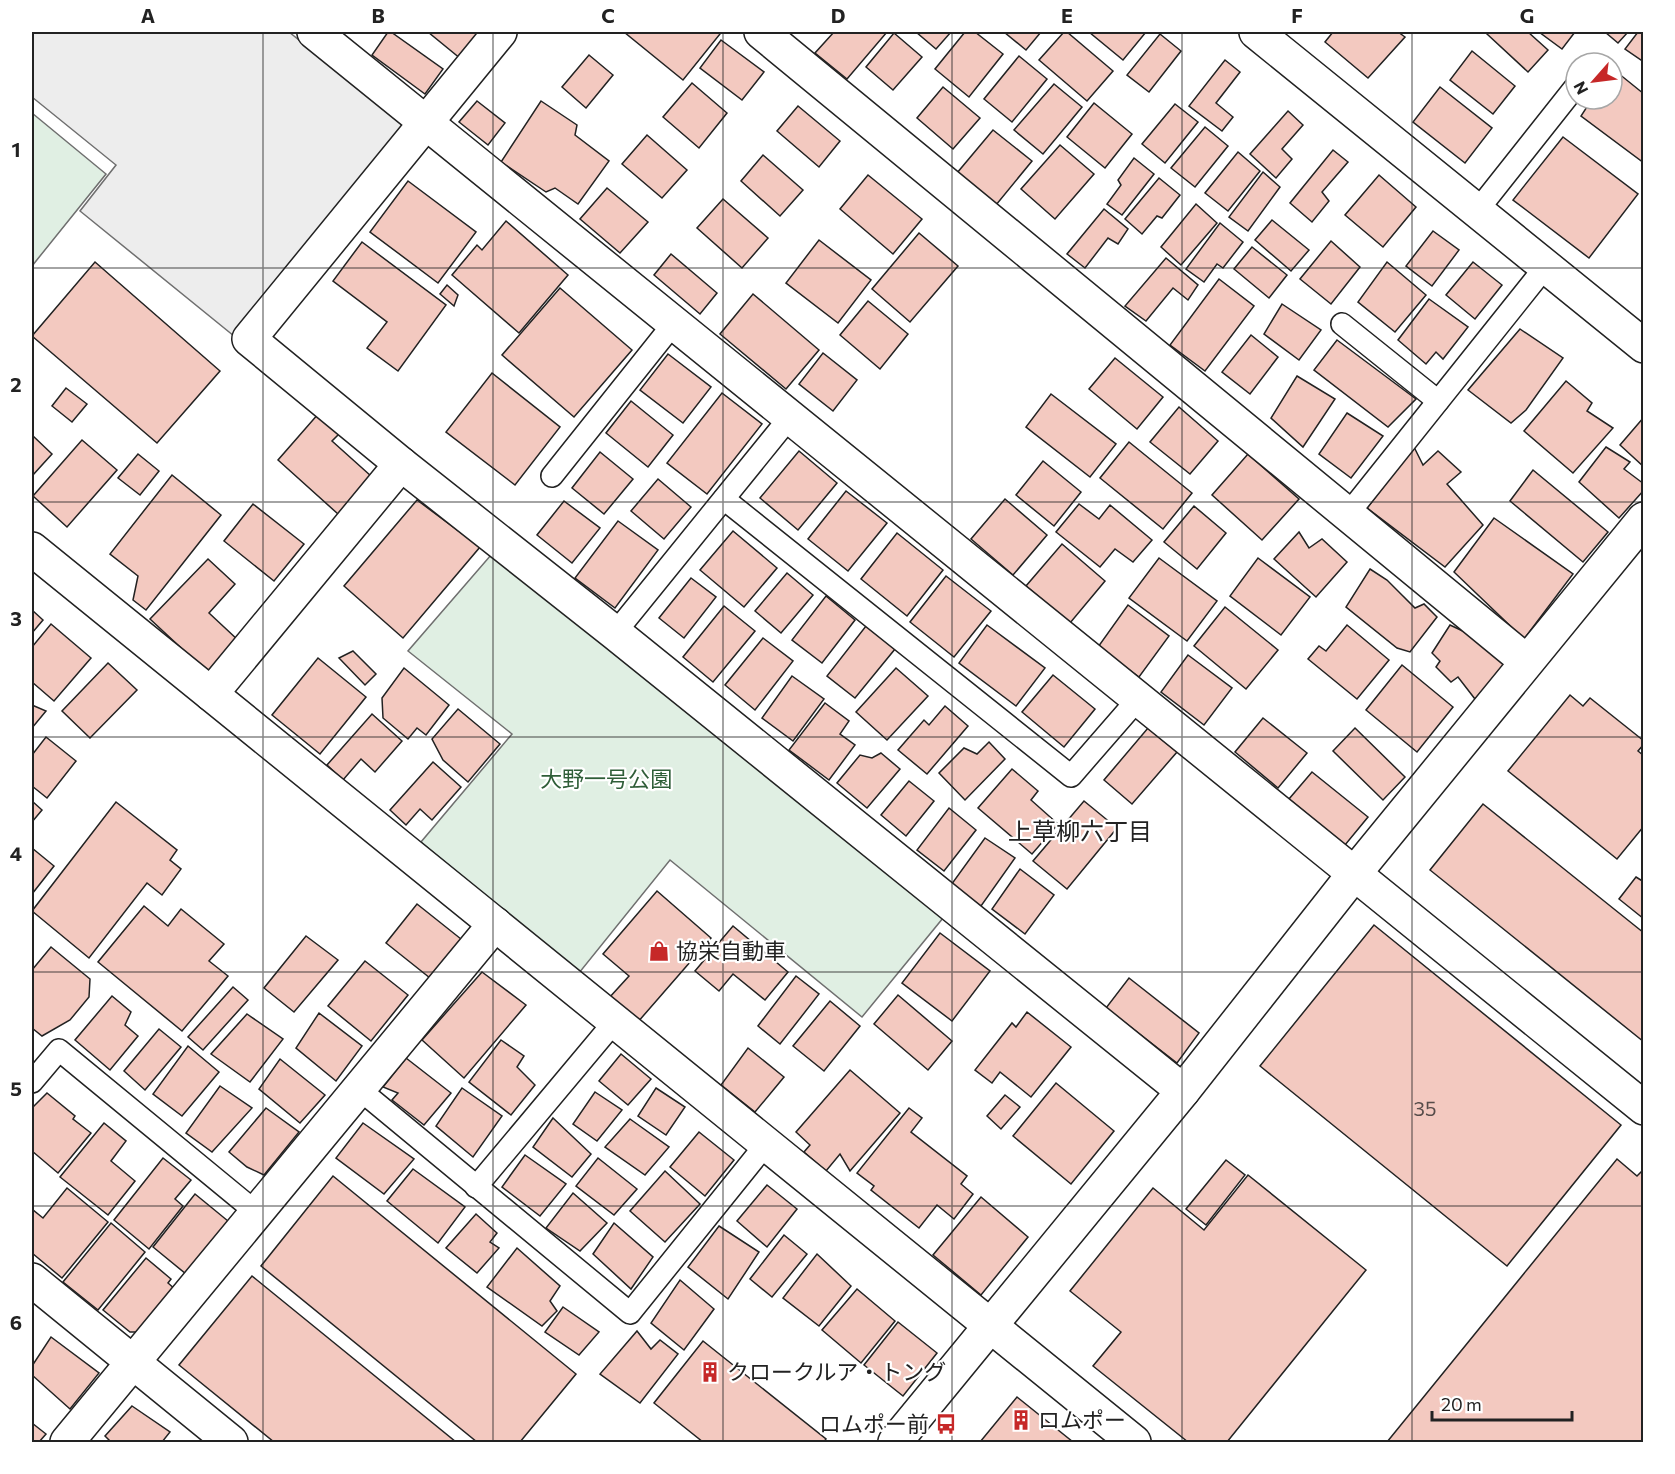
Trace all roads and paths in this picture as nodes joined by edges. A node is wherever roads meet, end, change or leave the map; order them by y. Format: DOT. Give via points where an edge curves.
graph roads {
  1 [pos="314,32"];
  2 [pos="500,32"];
  3 [pos="761,32"];
  4 [pos="1256,32"];
  5 [pos="1564,101"];
  6 [pos="427,122"];
  7 [pos="1477,212"];
  8 [pos="1546,266"];
  9 [pos="674,323"];
  10 [pos="1342,324"];
  11 [pos="1644,346"];
  12 [pos="1438,401"];
  13 [pos="790,417"];
  14 [pos="401,464"];
  15 [pos="552,476"];
  16 [pos="724,499"];
  17 [pos="1348,514"];
  18 [pos="1644,519"];
  19 [pos="32,549"];
  20 [pos="615,633"];
  21 [pos="1526,661"];
  22 [pos="211,694"];
  23 [pos="1138,699"];
  24 [pos="1354,874"];
  25 [pos="495,924"];
  26 [pos="615,1021"];
  27 [pos="32,1082"];
  28 [pos="359,1089"];
  29 [pos="1183,1091"];
  30 [pos="1644,1108"];
  31 [pos="766,1144"];
  32 [pos="476,1187"];
  33 [pos="257,1213"];
  34 [pos="32,1280"];
  35 [pos="990,1325"];
  36 [pos="133,1363"];
  37 [pos="67,1443"];
  38 [pos="231,1443"];
  39 [pos="895,1443"];
  40 [pos="1134,1443"];
  1 -- 6 [label="street"];
  2 -- 6 [label="street"];
  3 -- 17 [label="street"];
  4 -- 7 [label="street"];
  5 -- 7 [label="lane"];
  6 -- 9 [label="street"];
  6 -- 14 [label="street" via="249,339"];
  7 -- 8 [label="street"];
  8 -- 11 [label="street"];
  8 -- 12 [label="lane"];
  9 -- 13 [label="street"];
  9 -- 15 [label="lane"];
  10 -- 12 [label="lane"];
  12 -- 17 [label="lane"];
  13 -- 16 [label="lane"];
  13 -- 23 [label="street"];
  14 -- 20 [label="street"];
  14 -- 22 [label="street"];
  16 -- 20 [label="lane"];
  16 -- 23 [label="lane" via="1071,776"];
  17 -- 21 [label="street"];
  18 -- 21 [label="street"];
  19 -- 22 [label="street"];
  20 -- 29 [label="street"];
  21 -- 24 [label="street"];
  22 -- 25 [label="street"];
  23 -- 24 [label="street"];
  24 -- 29 [label="street"];
  24 -- 30 [label="street"];
  25 -- 26 [label="street"];
  25 -- 28 [label="street"];
  26 -- 31 [label="street"];
  26 -- 32 [label="lane"];
  27 -- 33 [label="lane" via="59,1050"];
  28 -- 32 [label="lane"];
  28 -- 33 [label="street"];
  29 -- 35 [label="street"];
  31 -- 32 [label="lane" via="630,1313"];
  31 -- 35 [label="street"];
  33 -- 36 [label="street"];
  34 -- 36 [label="street"];
  35 -- 39 [label="street"];
  35 -- 40 [label="street"];
  36 -- 37 [label="street"];
  36 -- 38 [label="street"];
}
